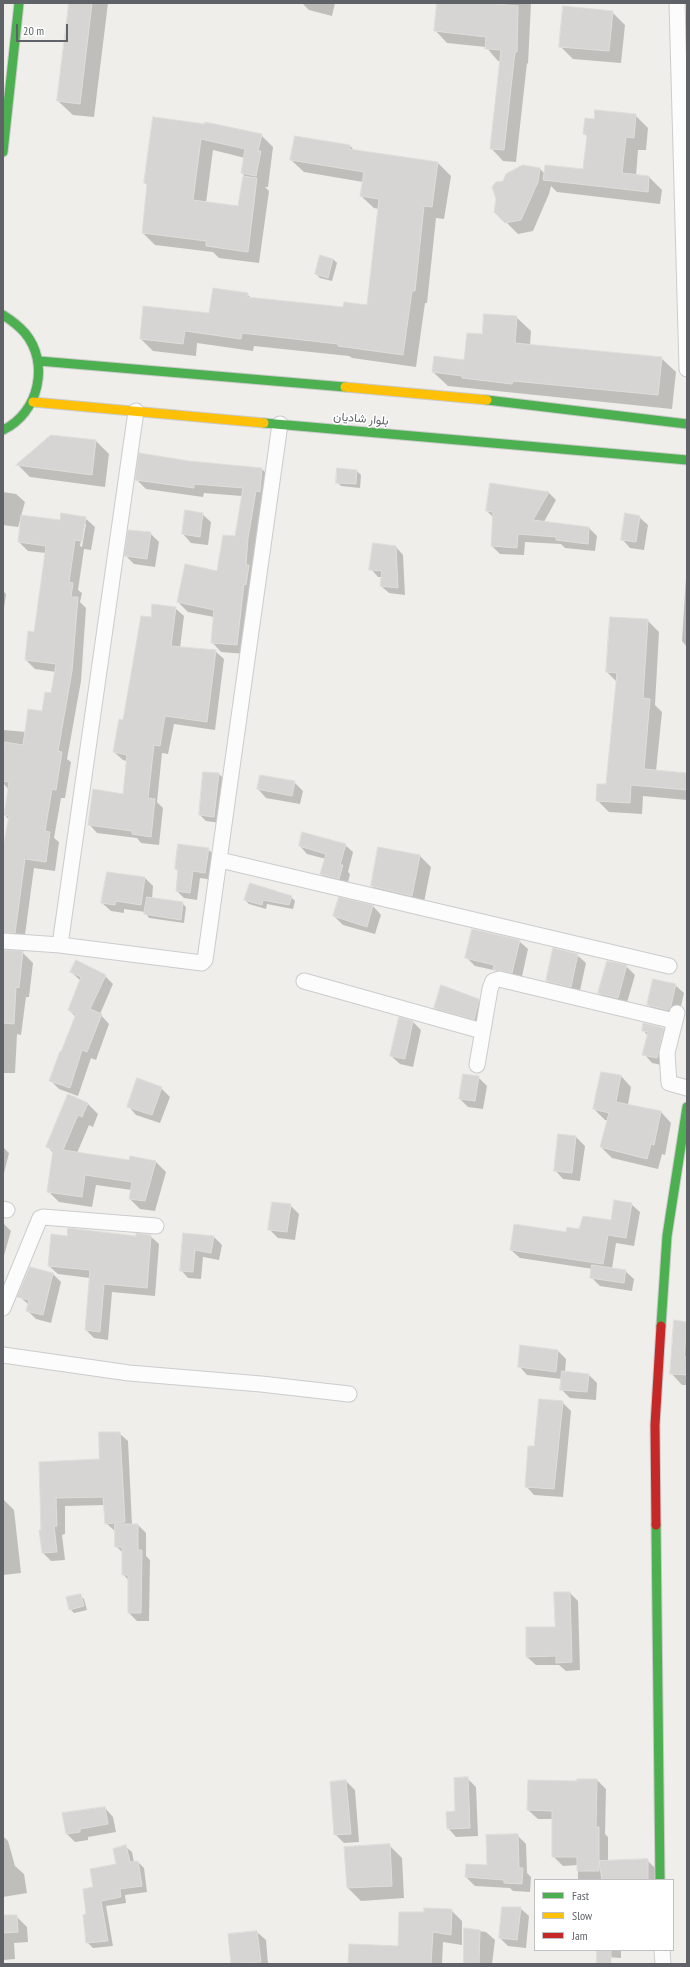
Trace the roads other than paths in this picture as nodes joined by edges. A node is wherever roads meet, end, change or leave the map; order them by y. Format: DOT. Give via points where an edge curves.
graph roads {
  1 [pos="19,3"];
  2 [pos="677,3"];
  3 [pos="3,152"];
  4 [pos="3,315"];
  5 [pos="39,361"];
  6 [pos="687,369"];
  7 [pos="33,402"];
  8 [pos="136,411"];
  9 [pos="280,424"];
  10 [pos="687,424"];
  11 [pos="3,430"];
  12 [pos="687,460"];
  13 [pos="220,860"];
  14 [pos="3,941"];
  15 [pos="60,945"];
  16 [pos="669,966"];
  17 [pos="304,981"];
  18 [pos="482,1031"];
  19 [pos="478,1065"];
  20 [pos="687,1088"];
  21 [pos="687,1107"];
  22 [pos="156,1226"];
  23 [pos="4,1303"];
  24 [pos="3,1355"];
  25 [pos="349,1394"];
  26 [pos="660,1879"];
  27 [pos="662,1951"];
  28 [pos="662,1964"];
  1 -- 3 [label="main road"];
  2 -- 6 [label="street"];
  4 -- 5 [label="main road" via="20,327 32,343"];
  5 -- 7 [label="main road" via="39,382"];
  5 -- 10 [label="main road" via="491,400"];
  7 -- 8 [label="main road, بلوار شادیان"];
  7 -- 11 [label="main road" via="17,423"];
  8 -- 9 [label="main road, بلوار شادیان"];
  8 -- 15 [label="street"];
  9 -- 12 [label="main road, بلوار شادیان"];
  9 -- 13 [label="street"];
  13 -- 15 [label="street" via="206,956 202,963"];
  13 -- 16 [label="street"];
  14 -- 15 [label="street"];
  17 -- 18 [label="street"];
  18 -- 19 [label="street"];
  18 -- 20 [label="street" via="490,989 493,980 499,979 675,1017 667,1053 669,1083"];
  21 -- 26 [label="main road" via="667,1236 655,1425"];
  22 -- 23 [label="street" via="40,1218"];
  24 -- 25 [label="street" via="129,1373"];
  27 -- 28 [label="street"];
}
